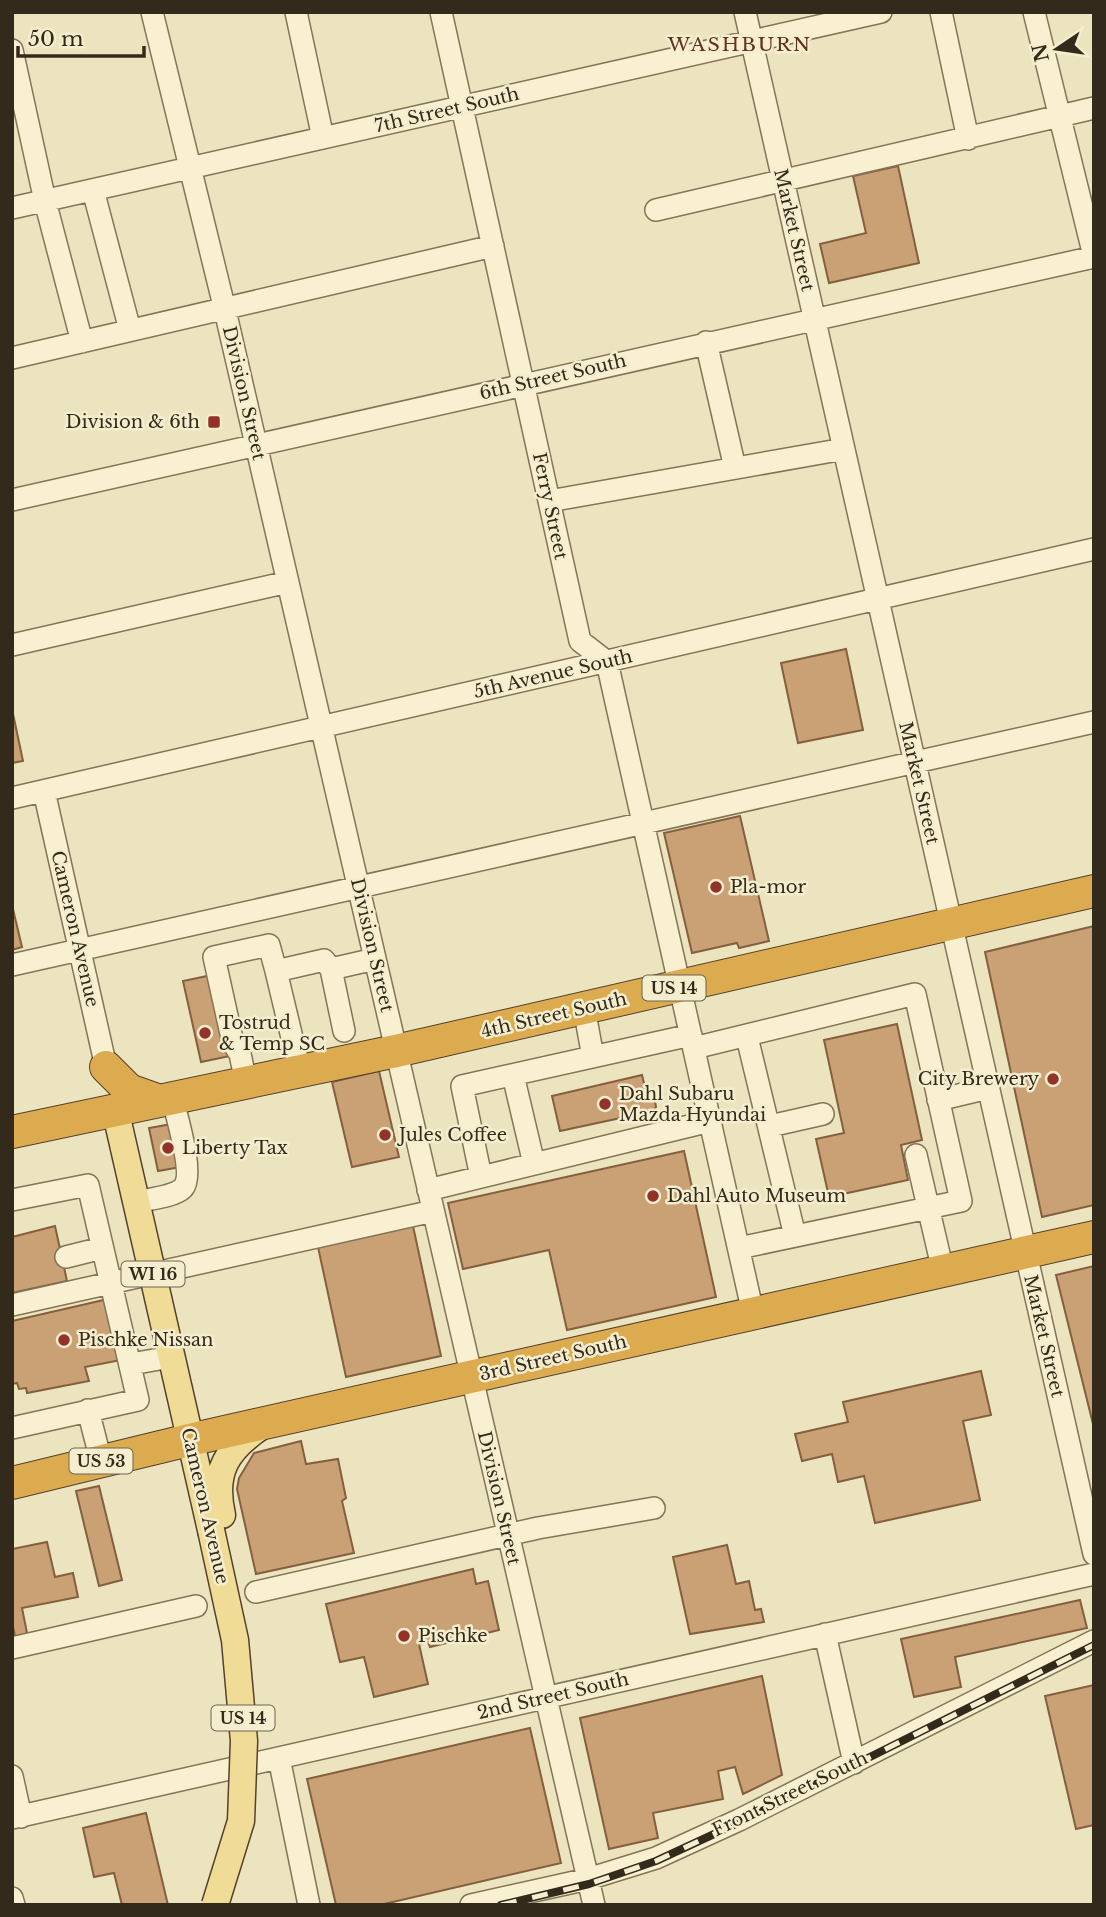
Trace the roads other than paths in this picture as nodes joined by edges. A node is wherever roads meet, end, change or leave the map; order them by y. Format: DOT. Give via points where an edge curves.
graph roads {
  1 [pos="152,12"];
  2 [pos="296,12"];
  3 [pos="441,12"];
  4 [pos="745,12"];
  5 [pos="881,12"];
  6 [pos="941,12"];
  7 [pos="1034,12"];
  8 [pos="752,41"];
  9 [pos="12,50"];
  10 [pos="460,107"];
  11 [pos="1094,108"];
  12 [pos="1057,116"];
  13 [pos="323,138"];
  14 [pos="968,138"];
  15 [pos="189,168"];
  16 [pos="783,181"];
  17 [pos="93,190"];
  18 [pos="45,201"];
  19 [pos="12,208"];
  20 [pos="656,210"];
  21 [pos="493,246"];
  22 [pos="1094,256"];
  23 [pos="224,306"];
  24 [pos="814,318"];
  25 [pos="130,330"];
  26 [pos="82,342"];
  27 [pos="706,342"];
  28 [pos="12,358"];
  29 [pos="523,384"];
  30 [pos="256,444"];
  31 [pos="844,449"];
  32 [pos="735,468"];
  33 [pos="12,500"];
  34 [pos="549,501"];
  35 [pos="1094,549"];
  36 [pos="288,582"];
  37 [pos="878,600"];
  38 [pos="12,645"];
  39 [pos="607,662"];
  40 [pos="1094,722"];
  41 [pos="322,728"];
  42 [pos="915,764"];
  43 [pos="44,791"];
  44 [pos="12,798"];
  45 [pos="644,825"];
  46 [pos="359,888"];
  47 [pos="1094,891"];
  48 [pos="951,924"];
  49 [pos="79,949"];
  50 [pos="375,959"];
  51 [pos="12,965"];
  52 [pos="331,969"];
  53 [pos="276,971"];
  54 [pos="680,986"];
  55 [pos="584,1008"];
  56 [pos="344,1031"];
  57 [pos="747,1037"];
  58 [pos="693,1041"];
  59 [pos="396,1051"];
  60 [pos="593,1057"];
  61 [pos="106,1067"];
  62 [pos="300,1071"];
  63 [pos="513,1075"];
  64 [pos="246,1082"];
  65 [pos="988,1088"];
  66 [pos="165,1099"];
  67 [pos="939,1100"];
  68 [pos="115,1109"];
  69 [pos="823,1114"];
  70 [pos="710,1121"];
  71 [pos="769,1126"];
  72 [pos="12,1132"];
  73 [pos="916,1155"];
  74 [pos="534,1164"];
  75 [pos="481,1177"];
  76 [pos="12,1200"];
  77 [pos="431,1200"];
  78 [pos="136,1202"];
  79 [pos="928,1208"];
  80 [pos="795,1236"];
  81 [pos="1094,1237"];
  82 [pos="102,1248"];
  83 [pos="739,1248"];
  84 [pos="1026,1252"];
  85 [pos="66,1257"];
  86 [pos="943,1271"];
  87 [pos="153,1275"];
  88 [pos="110,1285"];
  89 [pos="12,1305"];
  90 [pos="753,1313"];
  91 [pos="171,1357"];
  92 [pos="131,1364"];
  93 [pos="471,1377"];
  94 [pos="88,1410"];
  95 [pos="267,1423"];
  96 [pos="12,1427"];
  97 [pos="189,1440"];
  98 [pos="101,1461"];
  99 [pos="12,1483"];
  100 [pos="654,1508"];
  101 [pos="218,1528"];
  102 [pos="508,1535"];
  103 [pos="1094,1554"];
  104 [pos="1094,1574"];
  105 [pos="256,1592"];
  106 [pos="196,1606"];
  107 [pos="825,1634"];
  108 [pos="1094,1641"];
  109 [pos="12,1648"];
  110 [pos="546,1698"];
  111 [pos="279,1758"];
  112 [pos="854,1763"];
  113 [pos="12,1776"];
  114 [pos="17,1817"];
  115 [pos="588,1879"];
  116 [pos="12,1898"];
  117 [pos="14,1905"];
  118 [pos="215,1905"];
  119 [pos="309,1905"];
  120 [pos="471,1905"];
  121 [pos="594,1905"];
  1 -- 15 [label="street, Division Street"];
  2 -- 13 [label="street"];
  3 -- 10 [label="street, Ferry Street"];
  4 -- 8 [label="street, Market Street"];
  5 -- 8 [label="street, 7th Street South"];
  6 -- 14 [label="street"];
  7 -- 12 [label="street"];
  8 -- 10 [label="street, 7th Street South"];
  8 -- 16 [label="street, Market Street"];
  9 -- 18 [label="street"];
  10 -- 13 [label="street, 7th Street South"];
  10 -- 21 [label="street, Ferry Street"];
  11 -- 12 [label="street"];
  12 -- 14 [label="street"];
  12 -- 22 [label="street"];
  13 -- 15 [label="street, 7th Street South"];
  14 -- 16 [label="street"];
  15 -- 17 [label="street, 7th Street South"];
  15 -- 23 [label="street, Division Street"];
  16 -- 20 [label="street"];
  16 -- 24 [label="street, Market Street"];
  17 -- 18 [label="street, 7th Street South"];
  17 -- 25 [label="street"];
  18 -- 19 [label="street, 7th Street South"];
  18 -- 26 [label="street"];
  21 -- 23 [label="street"];
  21 -- 29 [label="street, Ferry Street"];
  22 -- 24 [label="street, 6th Street South"];
  23 -- 25 [label="street"];
  23 -- 30 [label="street, Division Street"];
  24 -- 27 [label="street, 6th Street South"];
  24 -- 31 [label="street, Market Street"];
  25 -- 26 [label="street"];
  26 -- 28 [label="street"];
  27 -- 29 [label="street, 6th Street South"];
  27 -- 32 [label="street"];
  29 -- 30 [label="street, 6th Street South"];
  29 -- 34 [label="street, Ferry Street"];
  30 -- 33 [label="street, 6th Street South"];
  30 -- 36 [label="street, Division Street"];
  31 -- 32 [label="street"];
  31 -- 37 [label="street, Market Street"];
  32 -- 34 [label="street"];
  34 -- 39 [label="street, Ferry Street" via="580,641"];
  35 -- 37 [label="street, 5th Avenue South"];
  36 -- 38 [label="street"];
  36 -- 41 [label="street, Division Street"];
  37 -- 39 [label="street, 5th Avenue South"];
  37 -- 42 [label="street, Market Street"];
  39 -- 41 [label="street, 5th Avenue South"];
  39 -- 45 [label="street"];
  40 -- 42 [label="street"];
  41 -- 43 [label="street, 5th Avenue South"];
  41 -- 46 [label="street, Division Street"];
  42 -- 45 [label="street"];
  42 -- 48 [label="street, Market Street"];
  43 -- 44 [label="street, 5th Avenue South"];
  43 -- 49 [label="street, Cameron Avenue"];
  45 -- 46 [label="street"];
  45 -- 54 [label="street"];
  46 -- 49 [label="street"];
  46 -- 50 [label="street, Division Street"];
  47 -- 48 [label="highway, 4th Street South / US 14"];
  48 -- 54 [label="highway, 4th Street South / US 14"];
  48 -- 65 [label="street, Market Street"];
  49 -- 51 [label="street"];
  49 -- 61 [label="street, Cameron Avenue"];
  50 -- 52 [label="street"];
  50 -- 59 [label="street, Division Street"];
  52 -- 53 [label="street" via="324,960"];
  52 -- 56 [label="street"];
  53 -- 62 [label="street"];
  53 -- 64 [label="street" via="270,945 214,957"];
  54 -- 55 [label="highway, 4th Street South / US 14"];
  54 -- 58 [label="street"];
  55 -- 59 [label="highway, 4th Street South / US 14"];
  55 -- 60 [label="street"];
  57 -- 58 [label="street"];
  57 -- 67 [label="street" via="915,994"];
  57 -- 71 [label="street"];
  58 -- 60 [label="street"];
  58 -- 70 [label="street"];
  59 -- 62 [label="highway, 4th Street South / US 14"];
  59 -- 77 [label="street, Division Street"];
  60 -- 63 [label="street"];
  61 -- 66 [label="highway" via="129,1090"];
  62 -- 64 [label="highway, 4th Street South / US 14"];
  63 -- 74 [label="street"];
  63 -- 75 [label="street" via="462,1086"];
  64 -- 66 [label="highway, 4th Street South / US 14"];
  65 -- 67 [label="street"];
  65 -- 84 [label="street, Market Street"];
  66 -- 68 [label="highway, 4th Street South / US 14"];
  66 -- 78 [label="street" via="187,1168 186,1183 179,1190"];
  67 -- 79 [label="street" via="961,1201"];
  68 -- 72 [label="highway, 4th Street South / US 14"];
  68 -- 78 [label="main road, Cameron Avenue / WI 16"];
  69 -- 71 [label="street"];
  70 -- 74 [label="street"];
  70 -- 83 [label="street"];
  71 -- 80 [label="street"];
  73 -- 79 [label="street"];
  74 -- 75 [label="street"];
  75 -- 77 [label="street"];
  76 -- 82 [label="street" via="88,1185"];
  77 -- 87 [label="street"];
  77 -- 93 [label="street, Division Street"];
  78 -- 87 [label="main road, Cameron Avenue / WI 16"];
  79 -- 80 [label="street"];
  79 -- 86 [label="street"];
  80 -- 83 [label="street"];
  81 -- 84 [label="highway, 3rd Street South"];
  82 -- 85 [label="street"];
  82 -- 88 [label="street"];
  83 -- 90 [label="street"];
  84 -- 86 [label="highway, 3rd Street South"];
  84 -- 103 [label="street, Market Street"];
  86 -- 90 [label="highway, 3rd Street South"];
  87 -- 88 [label="street"];
  87 -- 91 [label="main road, Cameron Avenue / WI 16"];
  88 -- 89 [label="street"];
  88 -- 92 [label="street"];
  90 -- 93 [label="highway, 3rd Street South"];
  91 -- 92 [label="street"];
  91 -- 97 [label="main road, Cameron Avenue / WI 16"];
  92 -- 94 [label="street" via="138,1400"];
  93 -- 95 [label="highway, 3rd Street South"];
  93 -- 102 [label="street, Division Street"];
  94 -- 96 [label="street"];
  94 -- 98 [label="street"];
  95 -- 97 [label="highway, 3rd Street South"];
  95 -- 101 [label="main road" via="236,1445 219,1475"];
  97 -- 98 [label="highway, 3rd Street South / US 53"];
  97 -- 101 [label="main road, Cameron Avenue / US 14"];
  98 -- 99 [label="highway, 3rd Street South / US 53"];
  100 -- 102 [label="street"];
  101 -- 118 [label="main road, Cameron Avenue / US 14, bridge" via="242,1686 244,1776 241,1821"];
  102 -- 105 [label="street"];
  102 -- 110 [label="street, Division Street"];
  104 -- 107 [label="street, 2nd Street South"];
  106 -- 109 [label="street"];
  107 -- 110 [label="street, 2nd Street South"];
  107 -- 112 [label="street"];
  108 -- 112 [label="street, Front Street South"];
  110 -- 111 [label="street, 2nd Street South"];
  110 -- 115 [label="street, Division Street"];
  111 -- 114 [label="street, 2nd Street South"];
  111 -- 119 [label="street"];
  112 -- 115 [label="street, Front Street South" via="656,1858"];
  113 -- 114 [label="street"];
  115 -- 120 [label="street, Front Street South"];
  115 -- 121 [label="street, Division Street"];
  116 -- 117 [label="street"];
}
